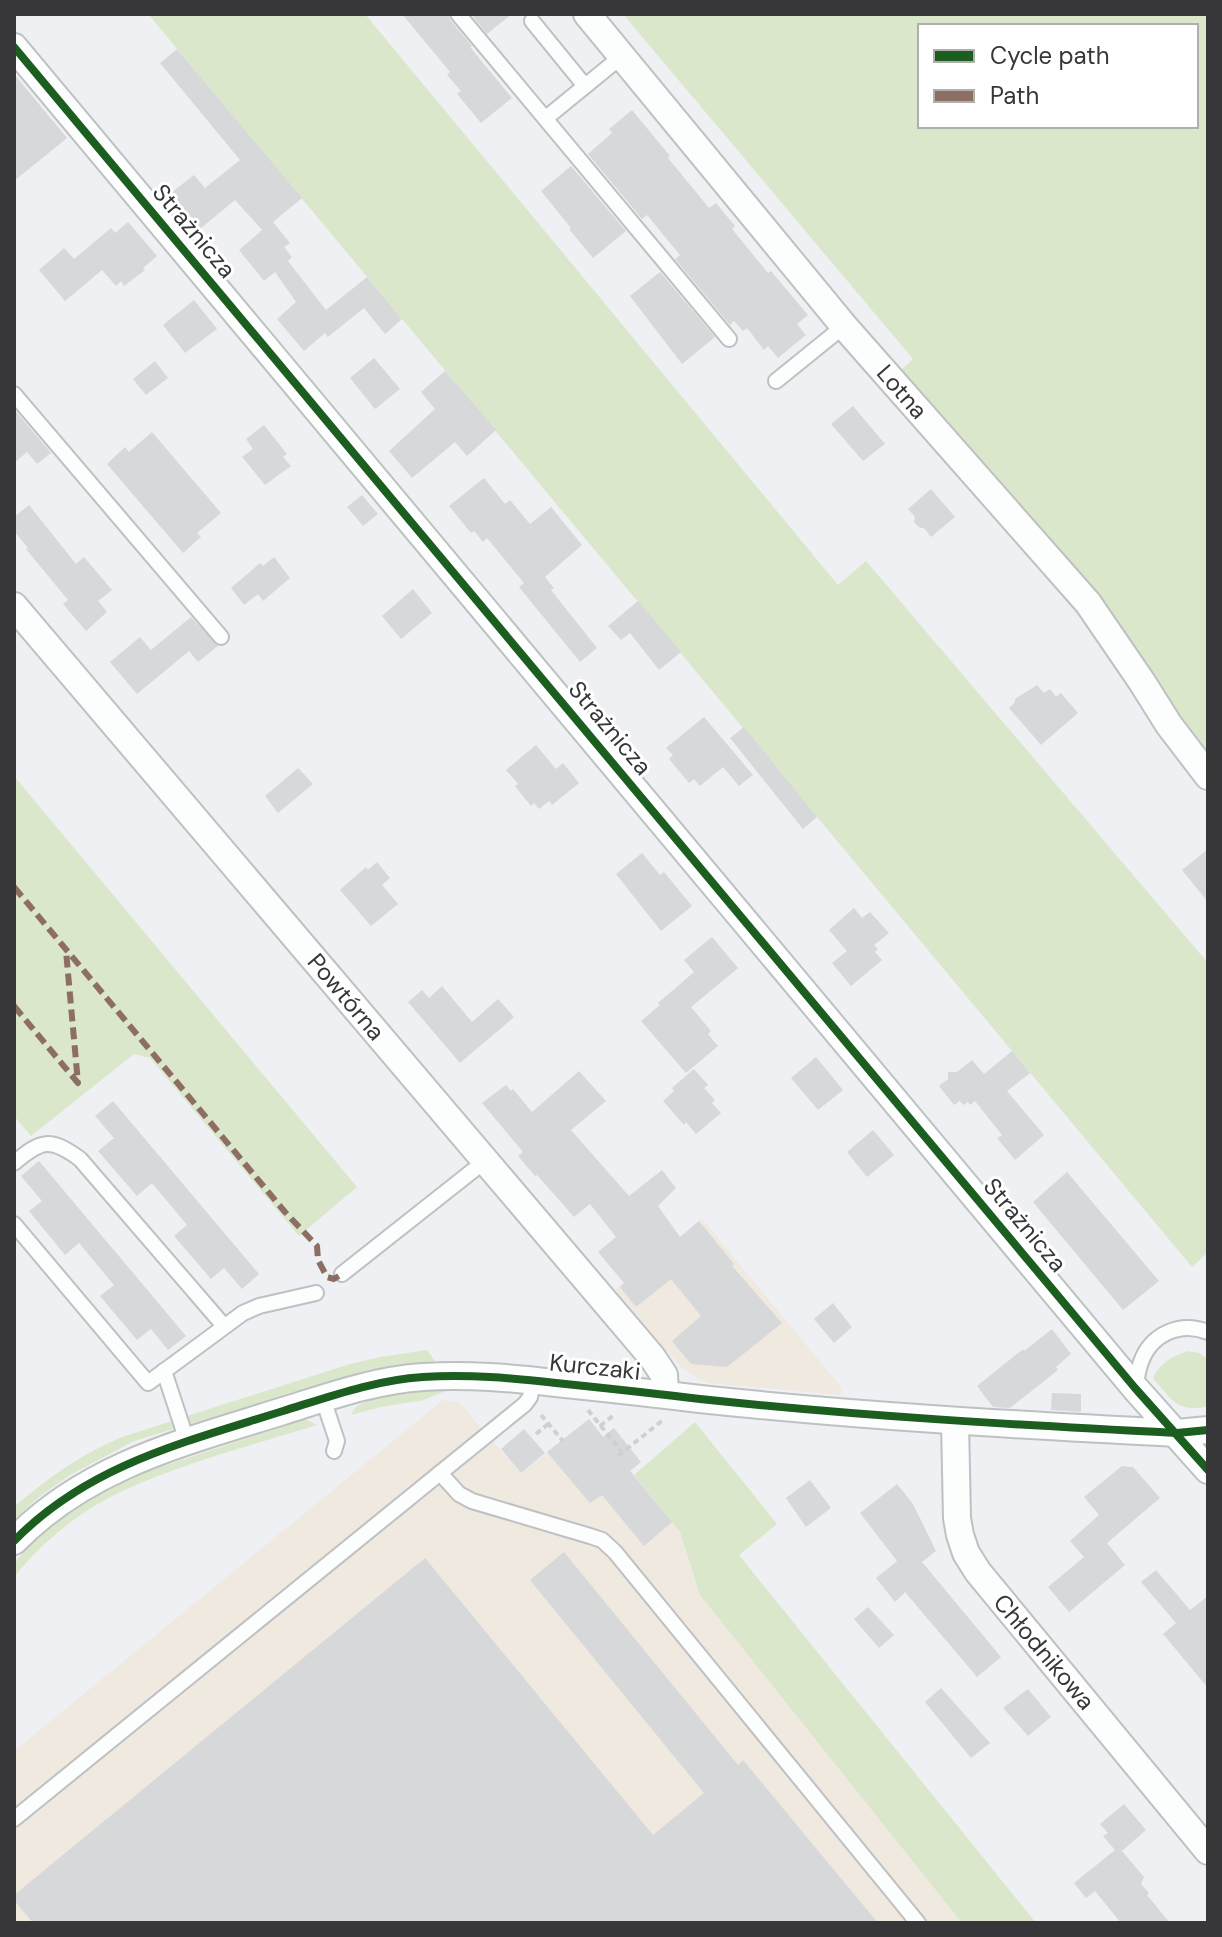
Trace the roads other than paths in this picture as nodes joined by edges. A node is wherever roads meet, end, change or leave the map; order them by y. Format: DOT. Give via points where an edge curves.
graph roads {
  1 [pos="458,14"];
  2 [pos="587,14"];
  3 [pos="532,21"];
  4 [pos="14,47"];
  5 [pos="622,56"];
  6 [pos="585,86"];
  7 [pos="546,118"];
  8 [pos="844,326"];
  9 [pos="729,339"];
  10 [pos="776,381"];
  11 [pos="14,394"];
  12 [pos="14,606"];
  13 [pos="221,637"];
  14 [pos="1208,776"];
  15 [pos="485,1161"];
  16 [pos="14,1163"];
  17 [pos="14,1224"];
  18 [pos="342,1274"];
  19 [pos="316,1293"];
  20 [pos="224,1326"];
  21 [pos="1208,1332"];
  22 [pos="164,1371"];
  23 [pos="533,1380"];
  24 [pos="1135,1388"];
  25 [pos="323,1399"];
  26 [pos="665,1406"];
  27 [pos="955,1422"];
  28 [pos="1208,1430"];
  29 [pos="1177,1433"];
  30 [pos="187,1441"];
  31 [pos="334,1451"];
  32 [pos="1208,1470"];
  33 [pos="440,1473"];
  34 [pos="14,1541"];
  35 [pos="14,1819"];
  36 [pos="1208,1851"];
  37 [pos="918,1923"];
  1 -- 7 [label="lane"];
  2 -- 5 [label="street, Lotna"];
  3 -- 6 [label="lane"];
  4 -- 24 [label="street, Strażnicza"];
  5 -- 6 [label="lane"];
  5 -- 8 [label="street, Lotna"];
  6 -- 7 [label="lane"];
  7 -- 9 [label="lane"];
  8 -- 10 [label="lane"];
  8 -- 14 [label="street, Lotna" via="1088,603"];
  11 -- 13 [label="lane"];
  12 -- 15 [label="street, Powtórna"];
  15 -- 18 [label="lane"];
  15 -- 26 [label="street, Powtórna" via="661,1368"];
  16 -- 20 [label="lane" via="45,1144 80,1159"];
  17 -- 22 [label="lane" via="148,1383"];
  19 -- 20 [label="lane" via="251,1309"];
  20 -- 22 [label="lane"];
  21 -- 24 [label="lane" via="1176,1328 1155,1340 1141,1362"];
  22 -- 30 [label="lane"];
  23 -- 25 [label="street, Kurczaki" via="418,1377"];
  23 -- 26 [label="street, Kurczaki"];
  23 -- 33 [label="lane" via="525,1404"];
  24 -- 29 [label="street, Strażnicza"];
  25 -- 30 [label="street, Kurczaki"];
  25 -- 31 [label="lane" via="337,1441"];
  26 -- 27 [label="street, Kurczaki"];
  27 -- 29 [label="street, Kurczaki"];
  27 -- 36 [label="street, Chłodnikowa" via="957,1518 966,1553"];
  28 -- 29 [label="street, Kurczaki"];
  29 -- 32 [label="street, Strażnicza"];
  30 -- 34 [label="street, Kurczaki" via="104,1474 63,1498"];
  33 -- 35 [label="lane"];
  33 -- 37 [label="lane" via="472,1501 602,1540 615,1552"];
}
